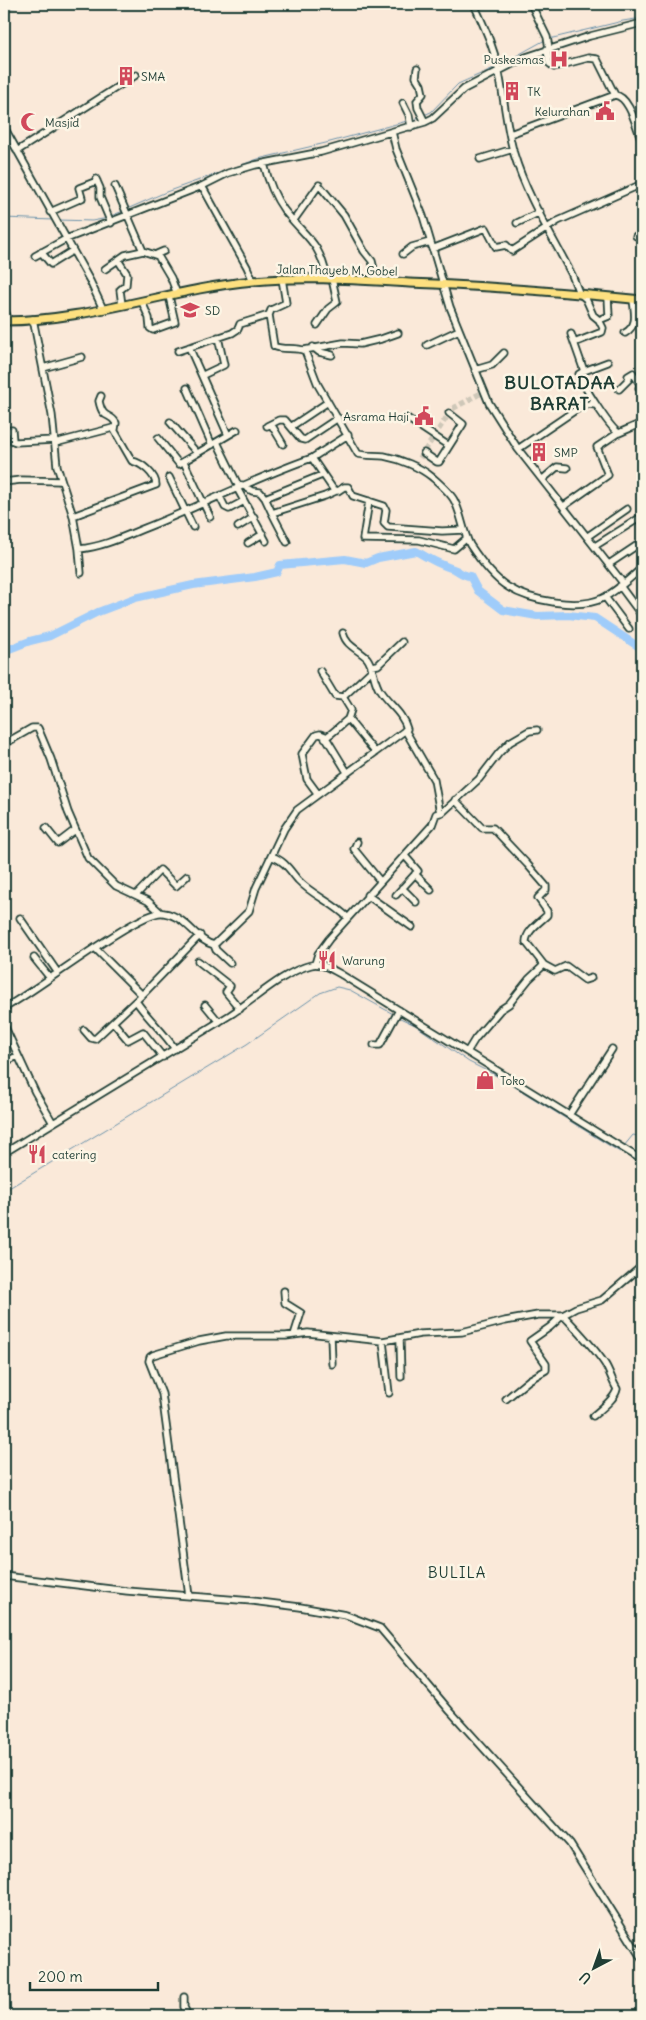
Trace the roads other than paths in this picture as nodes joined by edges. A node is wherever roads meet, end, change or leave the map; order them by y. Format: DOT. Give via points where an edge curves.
graph roads {
  1 [pos="474,4"];
  2 [pos="531,4"];
  3 [pos="642,23"];
  4 [pos="548,48"];
  5 [pos="497,68"];
  6 [pos="416,69"];
  7 [pos="136,75"];
  8 [pos="615,95"];
  9 [pos="403,103"];
  10 [pos="422,118"];
  11 [pos="410,123"];
  12 [pos="4,127"];
  13 [pos="392,132"];
  14 [pos="510,134"];
  15 [pos="642,141"];
  16 [pos="513,149"];
  17 [pos="17,151"];
  18 [pos="480,159"];
  19 [pos="264,164"];
  20 [pos="642,184"];
  21 [pos="115,186"];
  22 [pos="202,186"];
  23 [pos="126,211"];
  24 [pos="540,212"];
  25 [pos="53,217"];
  26 [pos="110,219"];
  27 [pos="294,220"];
  28 [pos="518,223"];
  29 [pos="547,227"];
  30 [pos="66,239"];
  31 [pos="430,242"];
  32 [pos="432,249"];
  33 [pos="72,250"];
  34 [pos="143,251"];
  35 [pos="164,252"];
  36 [pos="157,254"];
  37 [pos="403,254"];
  38 [pos="118,260"];
  39 [pos="105,269"];
  40 [pos="329,278"];
  41 [pos="282,279"];
  42 [pos="253,281"];
  43 [pos="377,281"];
  44 [pos="442,284"];
  45 [pos="578,293"];
  46 [pos="173,295"];
  47 [pos="608,297"];
  48 [pos="633,300"];
  49 [pos="642,300"];
  50 [pos="142,302"];
  51 [pos="122,305"];
  52 [pos="4,308"];
  53 [pos="103,310"];
  54 [pos="269,315"];
  55 [pos="33,320"];
  56 [pos="599,320"];
  57 [pos="7,321"];
  58 [pos="316,325"];
  59 [pos="459,330"];
  60 [pos="625,332"];
  61 [pos="398,333"];
  62 [pos="571,334"];
  63 [pos="218,338"];
  64 [pos="574,343"];
  65 [pos="427,344"];
  66 [pos="313,347"];
  67 [pos="189,348"];
  68 [pos="304,350"];
  69 [pos="178,351"];
  70 [pos="504,353"];
  71 [pos="332,355"];
  72 [pos="82,357"];
  73 [pos="608,362"];
  74 [pos="43,368"];
  75 [pos="475,370"];
  76 [pos="584,371"];
  77 [pos="203,375"];
  78 [pos="187,388"];
  79 [pos="619,389"];
  80 [pos="642,390"];
  81 [pos="101,396"];
  82 [pos="328,402"];
  83 [pos="595,405"];
  84 [pos="449,414"];
  85 [pos="338,418"];
  86 [pos="407,418"];
  87 [pos="170,422"];
  88 [pos="642,423"];
  89 [pos="292,426"];
  90 [pos="115,429"];
  91 [pos="237,430"];
  92 [pos="4,431"];
  93 [pos="618,433"];
  94 [pos="228,435"];
  95 [pos="348,435"];
  96 [pos="158,438"];
  97 [pos="55,442"];
  98 [pos="214,444"];
  99 [pos="283,444"];
  100 [pos="449,446"];
  101 [pos="518,448"];
  102 [pos="198,454"];
  103 [pos="424,454"];
  104 [pos="312,458"];
  105 [pos="184,462"];
  106 [pos="567,468"];
  107 [pos="322,475"];
  108 [pos="169,477"];
  109 [pos="543,479"];
  110 [pos="61,481"];
  111 [pos="4,482"];
  112 [pos="239,487"];
  113 [pos="336,490"];
  114 [pos="220,496"];
  115 [pos="265,498"];
  116 [pos="244,501"];
  117 [pos="369,501"];
  118 [pos="203,504"];
  119 [pos="564,506"];
  120 [pos="627,509"];
  121 [pos="186,512"];
  122 [pos="272,513"];
  123 [pos="73,516"];
  124 [pos="210,517"];
  125 [pos="642,517"];
  126 [pos="254,518"];
  127 [pos="193,527"];
  128 [pos="238,527"];
  129 [pos="464,530"];
  130 [pos="263,534"];
  131 [pos="588,536"];
  132 [pos="467,538"];
  133 [pos="266,541"];
  134 [pos="287,542"];
  135 [pos="642,542"];
  136 [pos="248,543"];
  137 [pos="595,546"];
  138 [pos="79,549"];
  139 [pos="609,564"];
  140 [pos="642,568"];
  141 [pos="81,573"];
  142 [pos="622,584"];
  143 [pos="605,597"];
  144 [pos="640,613"];
  145 [pos="629,629"];
  146 [pos="343,633"];
  147 [pos="402,642"];
  148 [pos="372,668"];
  149 [pos="320,671"];
  150 [pos="342,697"];
  151 [pos="348,719"];
  152 [pos="405,730"];
  153 [pos="537,730"];
  154 [pos="325,738"];
  155 [pos="4,744"];
  156 [pos="375,752"];
  157 [pos="347,772"];
  158 [pos="318,794"];
  159 [pos="455,800"];
  160 [pos="440,813"];
  161 [pos="46,828"];
  162 [pos="76,830"];
  163 [pos="357,842"];
  164 [pos="405,856"];
  165 [pos="273,857"];
  166 [pos="415,874"];
  167 [pos="187,876"];
  168 [pos="380,881"];
  169 [pos="402,888"];
  170 [pos="431,890"];
  171 [pos="136,895"];
  172 [pos="367,895"];
  173 [pos="396,895"];
  174 [pos="416,902"];
  175 [pos="160,912"];
  176 [pos="20,918"];
  177 [pos="348,918"];
  178 [pos="412,927"];
  179 [pos="200,935"];
  180 [pos="214,945"];
  181 [pos="95,948"];
  182 [pos="34,958"];
  183 [pos="198,961"];
  184 [pos="230,963"];
  185 [pos="315,964"];
  186 [pos="544,965"];
  187 [pos="58,973"];
  188 [pos="50,978"];
  189 [pos="591,978"];
  190 [pos="142,995"];
  191 [pos="136,1001"];
  192 [pos="205,1005"];
  193 [pos="4,1008"];
  194 [pos="240,1009"];
  195 [pos="397,1011"];
  196 [pos="113,1022"];
  197 [pos="219,1022"];
  198 [pos="4,1025"];
  199 [pos="84,1030"];
  200 [pos="374,1045"];
  201 [pos="175,1049"];
  202 [pos="612,1049"];
  203 [pos="467,1052"];
  204 [pos="18,1056"];
  205 [pos="163,1057"];
  206 [pos="4,1062"];
  207 [pos="569,1115"];
  208 [pos="54,1123"];
  209 [pos="4,1152"];
  210 [pos="642,1160"];
  211 [pos="642,1266"];
  212 [pos="284,1291"];
  213 [pos="563,1315"];
  214 [pos="294,1335"];
  215 [pos="331,1336"];
  216 [pos="400,1339"];
  217 [pos="383,1341"];
  218 [pos="332,1364"];
  219 [pos="401,1377"];
  220 [pos="389,1393"];
  221 [pos="506,1399"];
  222 [pos="593,1416"];
  223 [pos="4,1576"];
  224 [pos="189,1596"];
  225 [pos="642,1958"];
  226 [pos="184,1996"];
  227 [pos="188,2016"];
  1 -- 5 [label="street" via="489,35"];
  2 -- 4 [label="street" via="548,39"];
  3 -- 4 [label="street"];
  4 -- 5 [label="street"];
  4 -- 8 [label="street" via="549,63 554,67 588,58 597,59"];
  5 -- 10 [label="street" via="464,89 433,118"];
  5 -- 14 [label="street"];
  6 -- 10 [label="street" via="423,94 417,102"];
  7 -- 17 [label="street"];
  8 -- 14 [label="street"];
  8 -- 15 [label="street" via="628,105"];
  9 -- 11 [label="street"];
  10 -- 11 [label="street"];
  11 -- 13 [label="street"];
  12 -- 17 [label="street"];
  13 -- 19 [label="street"];
  13 -- 31 [label="street"];
  14 -- 16 [label="street"];
  16 -- 18 [label="street"];
  16 -- 24 [label="street"];
  17 -- 25 [label="street"];
  19 -- 22 [label="street" via="228,174"];
  19 -- 27 [label="street" via="273,192"];
  20 -- 29 [label="street"];
  21 -- 23 [label="street"];
  22 -- 23 [label="street"];
  22 -- 42 [label="street"];
  23 -- 26 [label="street"];
  23 -- 34 [label="street"];
  24 -- 28 [label="street"];
  24 -- 29 [label="street"];
  25 -- 26 [label="street" via="82,198 79,188 96,179 100,198"];
  25 -- 30 [label="street"];
  26 -- 30 [label="street"];
  27 -- 40 [label="street" via="316,246"];
  27 -- 43 [label="street" via="319,185 344,215 372,261"];
  29 -- 32 [label="street" via="512,251 506,245 496,247 486,228"];
  29 -- 45 [label="street"];
  30 -- 33 [label="street"];
  30 -- 33 [label="street" via="38,254 52,264"];
  31 -- 32 [label="street"];
  31 -- 37 [label="street" via="412,247"];
  32 -- 44 [label="street"];
  33 -- 53 [label="street"];
  34 -- 36 [label="street"];
  34 -- 38 [label="street" via="125,254"];
  35 -- 36 [label="street"];
  36 -- 46 [label="street" via="172,278"];
  38 -- 39 [label="street"];
  38 -- 51 [label="street" via="127,276 126,285 119,287"];
  40 -- 41 [label="main road, Jalan Thayeb M. Gobel"];
  40 -- 43 [label="main road, Jalan Thayeb M. Gobel"];
  40 -- 58 [label="street" via="337,302"];
  41 -- 42 [label="main road, Jalan Thayeb M. Gobel"];
  41 -- 54 [label="street" via="286,303 271,310"];
  42 -- 46 [label="main road, Jalan Thayeb M. Gobel"];
  43 -- 44 [label="main road, Jalan Thayeb M. Gobel"];
  44 -- 45 [label="main road, Jalan Thayeb M. Gobel"];
  44 -- 59 [label="street"];
  45 -- 47 [label="main road, Jalan Thayeb M. Gobel"];
  45 -- 56 [label="street"];
  46 -- 50 [label="main road, Jalan Thayeb M. Gobel"];
  46 -- 50 [label="street" via="175,322 154,330 150,328"];
  47 -- 48 [label="main road, Jalan Thayeb M. Gobel"];
  47 -- 56 [label="street" via="609,316"];
  48 -- 49 [label="main road, Jalan Thayeb M. Gobel"];
  48 -- 60 [label="street" via="635,322"];
  50 -- 51 [label="main road, Jalan Thayeb M. Gobel"];
  51 -- 53 [label="main road, Jalan Thayeb M. Gobel"];
  52 -- 57 [label="street"];
  53 -- 55 [label="main road, Jalan Thayeb M. Gobel"];
  54 -- 63 [label="street" via="240,324 235,332"];
  54 -- 68 [label="street" via="275,347"];
  55 -- 57 [label="main road, Jalan Thayeb M. Gobel"];
  55 -- 74 [label="street"];
  56 -- 64 [label="street" via="603,331"];
  59 -- 65 [label="street"];
  59 -- 75 [label="street"];
  61 -- 66 [label="street" via="360,344"];
  62 -- 64 [label="street"];
  63 -- 67 [label="street"];
  63 -- 77 [label="street" via="225,364"];
  64 -- 76 [label="street"];
  66 -- 68 [label="street"];
  66 -- 71 [label="street"];
  67 -- 69 [label="street"];
  67 -- 77 [label="street"];
  68 -- 82 [label="street"];
  70 -- 75 [label="street" via="492,365"];
  72 -- 74 [label="street"];
  73 -- 76 [label="street"];
  74 -- 97 [label="street"];
  75 -- 101 [label="street" via="489,403"];
  76 -- 83 [label="street" via="579,375"];
  77 -- 94 [label="street"];
  78 -- 98 [label="street"];
  79 -- 80 [label="street" via="625,386 628,376 633,373"];
  81 -- 90 [label="street" via="98,401 101,409 114,420"];
  82 -- 85 [label="street"];
  82 -- 89 [label="street"];
  83 -- 93 [label="street"];
  83 -- 101 [label="street" via="580,408"];
  84 -- 100 [label="street" via="463,424"];
  85 -- 89 [label="street" via="305,440"];
  85 -- 95 [label="street"];
  86 -- 100 [label="street"];
  87 -- 102 [label="street"];
  88 -- 93 [label="street"];
  89 -- 99 [label="street" via="284,420 269,425"];
  90 -- 97 [label="street"];
  90 -- 123 [label="street" via="132,461 138,462 152,475 156,485"];
  91 -- 94 [label="street"];
  92 -- 97 [label="street" via="12,430 13,441 16,442"];
  93 -- 119 [label="street" via="597,448 608,475"];
  94 -- 98 [label="street"];
  95 -- 104 [label="street"];
  95 -- 129 [label="street" via="359,454 392,458 431,476 455,501"];
  96 -- 105 [label="street" via="179,464"];
  97 -- 110 [label="street" via="56,466"];
  98 -- 102 [label="street"];
  98 -- 112 [label="street"];
  100 -- 103 [label="street" via="437,462"];
  101 -- 109 [label="street"];
  102 -- 105 [label="street"];
  104 -- 107 [label="street"];
  104 -- 112 [label="street"];
  105 -- 118 [label="street"];
  106 -- 109 [label="street" via="557,467"];
  107 -- 113 [label="street"];
  107 -- 115 [label="street"];
  108 -- 121 [label="street"];
  109 -- 119 [label="street"];
  110 -- 111 [label="street"];
  110 -- 123 [label="street"];
  112 -- 114 [label="street"];
  112 -- 115 [label="street" via="260,492"];
  112 -- 116 [label="street"];
  113 -- 117 [label="street" via="348,487 353,496"];
  113 -- 122 [label="street"];
  114 -- 116 [label="street" via="229,509"];
  114 -- 118 [label="street"];
  115 -- 122 [label="street"];
  116 -- 126 [label="street"];
  117 -- 129 [label="street" via="385,507 384,523 390,528"];
  117 -- 132 [label="street" via="360,539 419,540 454,549"];
  118 -- 121 [label="street"];
  118 -- 124 [label="street"];
  119 -- 131 [label="street"];
  120 -- 131 [label="street"];
  121 -- 127 [label="street"];
  121 -- 138 [label="street" via="105,544"];
  122 -- 134 [label="street"];
  123 -- 138 [label="street"];
  125 -- 137 [label="street"];
  126 -- 128 [label="street"];
  126 -- 130 [label="street"];
  129 -- 132 [label="street"];
  130 -- 133 [label="street"];
  130 -- 136 [label="street"];
  131 -- 137 [label="street"];
  132 -- 143 [label="street" via="489,570 503,584 518,592 576,604"];
  135 -- 139 [label="street"];
  137 -- 139 [label="street"];
  138 -- 141 [label="street"];
  139 -- 142 [label="street"];
  140 -- 142 [label="street"];
  142 -- 143 [label="street"];
  142 -- 144 [label="street"];
  143 -- 145 [label="street"];
  146 -- 148 [label="street" via="351,646 368,659"];
  147 -- 148 [label="street"];
  148 -- 150 [label="street"];
  148 -- 152 [label="street" via="379,690 404,721"];
  149 -- 150 [label="street" via="335,696"];
  150 -- 151 [label="street" via="351,710"];
  151 -- 154 [label="street" via="339,730"];
  151 -- 156 [label="street"];
  152 -- 156 [label="street"];
  152 -- 160 [label="street" via="434,780"];
  153 -- 159 [label="street" via="510,742 479,779"];
  154 -- 157 [label="street"];
  154 -- 158 [label="street" via="322,734 316,735 302,754 306,777"];
  155 -- 162 [label="street" via="32,728 39,729"];
  156 -- 157 [label="street"];
  157 -- 158 [label="street"];
  158 -- 165 [label="street" via="293,815"];
  159 -- 160 [label="street"];
  159 -- 186 [label="street" via="482,828 493,828 546,886 538,898 547,915 525,939"];
  160 -- 164 [label="street"];
  161 -- 162 [label="street" via="58,843"];
  162 -- 171 [label="street" via="92,863 116,886"];
  163 -- 168 [label="street" via="354,849"];
  164 -- 166 [label="street" via="418,871"];
  164 -- 168 [label="street"];
  165 -- 177 [label="street" via="310,891 336,906"];
  165 -- 180 [label="street" via="256,888 249,911"];
  166 -- 169 [label="street"];
  166 -- 170 [label="street"];
  167 -- 171 [label="street" via="176,886 160,870"];
  168 -- 172 [label="street"];
  169 -- 173 [label="street"];
  169 -- 174 [label="street"];
  171 -- 175 [label="street"];
  172 -- 177 [label="street"];
  172 -- 178 [label="street"];
  175 -- 179 [label="street" via="180,918"];
  175 -- 181 [label="street"];
  176 -- 187 [label="street"];
  177 -- 185 [label="street" via="318,954"];
  179 -- 180 [label="street"];
  179 -- 190 [label="street"];
  180 -- 184 [label="street"];
  181 -- 187 [label="street"];
  181 -- 190 [label="street"];
  182 -- 188 [label="street"];
  183 -- 194 [label="street" via="230,986 226,992"];
  185 -- 194 [label="street" via="300,969"];
  185 -- 195 [label="street" via="342,975"];
  186 -- 189 [label="street" via="557,971 566,966 585,980"];
  186 -- 203 [label="street" via="475,1038"];
  187 -- 188 [label="street"];
  188 -- 193 [label="street"];
  190 -- 191 [label="street"];
  191 -- 196 [label="street"];
  191 -- 201 [label="street"];
  192 -- 197 [label="street"];
  194 -- 197 [label="street"];
  195 -- 200 [label="street" via="380,1045"];
  195 -- 203 [label="street"];
  196 -- 199 [label="street" via="93,1039"];
  196 -- 205 [label="street" via="128,1040 143,1032"];
  197 -- 201 [label="street"];
  198 -- 204 [label="street"];
  201 -- 205 [label="street"];
  202 -- 207 [label="street"];
  203 -- 207 [label="street"];
  204 -- 206 [label="street"];
  204 -- 208 [label="street"];
  205 -- 208 [label="street"];
  207 -- 210 [label="street"];
  208 -- 209 [label="street"];
  211 -- 213 [label="street" via="602,1300"];
  212 -- 214 [label="street" via="284,1303 301,1313"];
  213 -- 216 [label="street" via="538,1315 462,1332 420,1334"];
  213 -- 221 [label="street" via="530,1341 546,1364 545,1371"];
  213 -- 222 [label="street" via="605,1363 617,1389"];
  214 -- 215 [label="street"];
  214 -- 224 [label="street" via="226,1336 150,1357 162,1394"];
  215 -- 217 [label="street"];
  215 -- 218 [label="street"];
  216 -- 217 [label="street"];
  216 -- 219 [label="street"];
  217 -- 220 [label="street"];
  223 -- 224 [label="street"];
  224 -- 225 [label="street" via="334,1612 383,1630 450,1711 570,1844"];
  226 -- 227 [label="street"];
}
